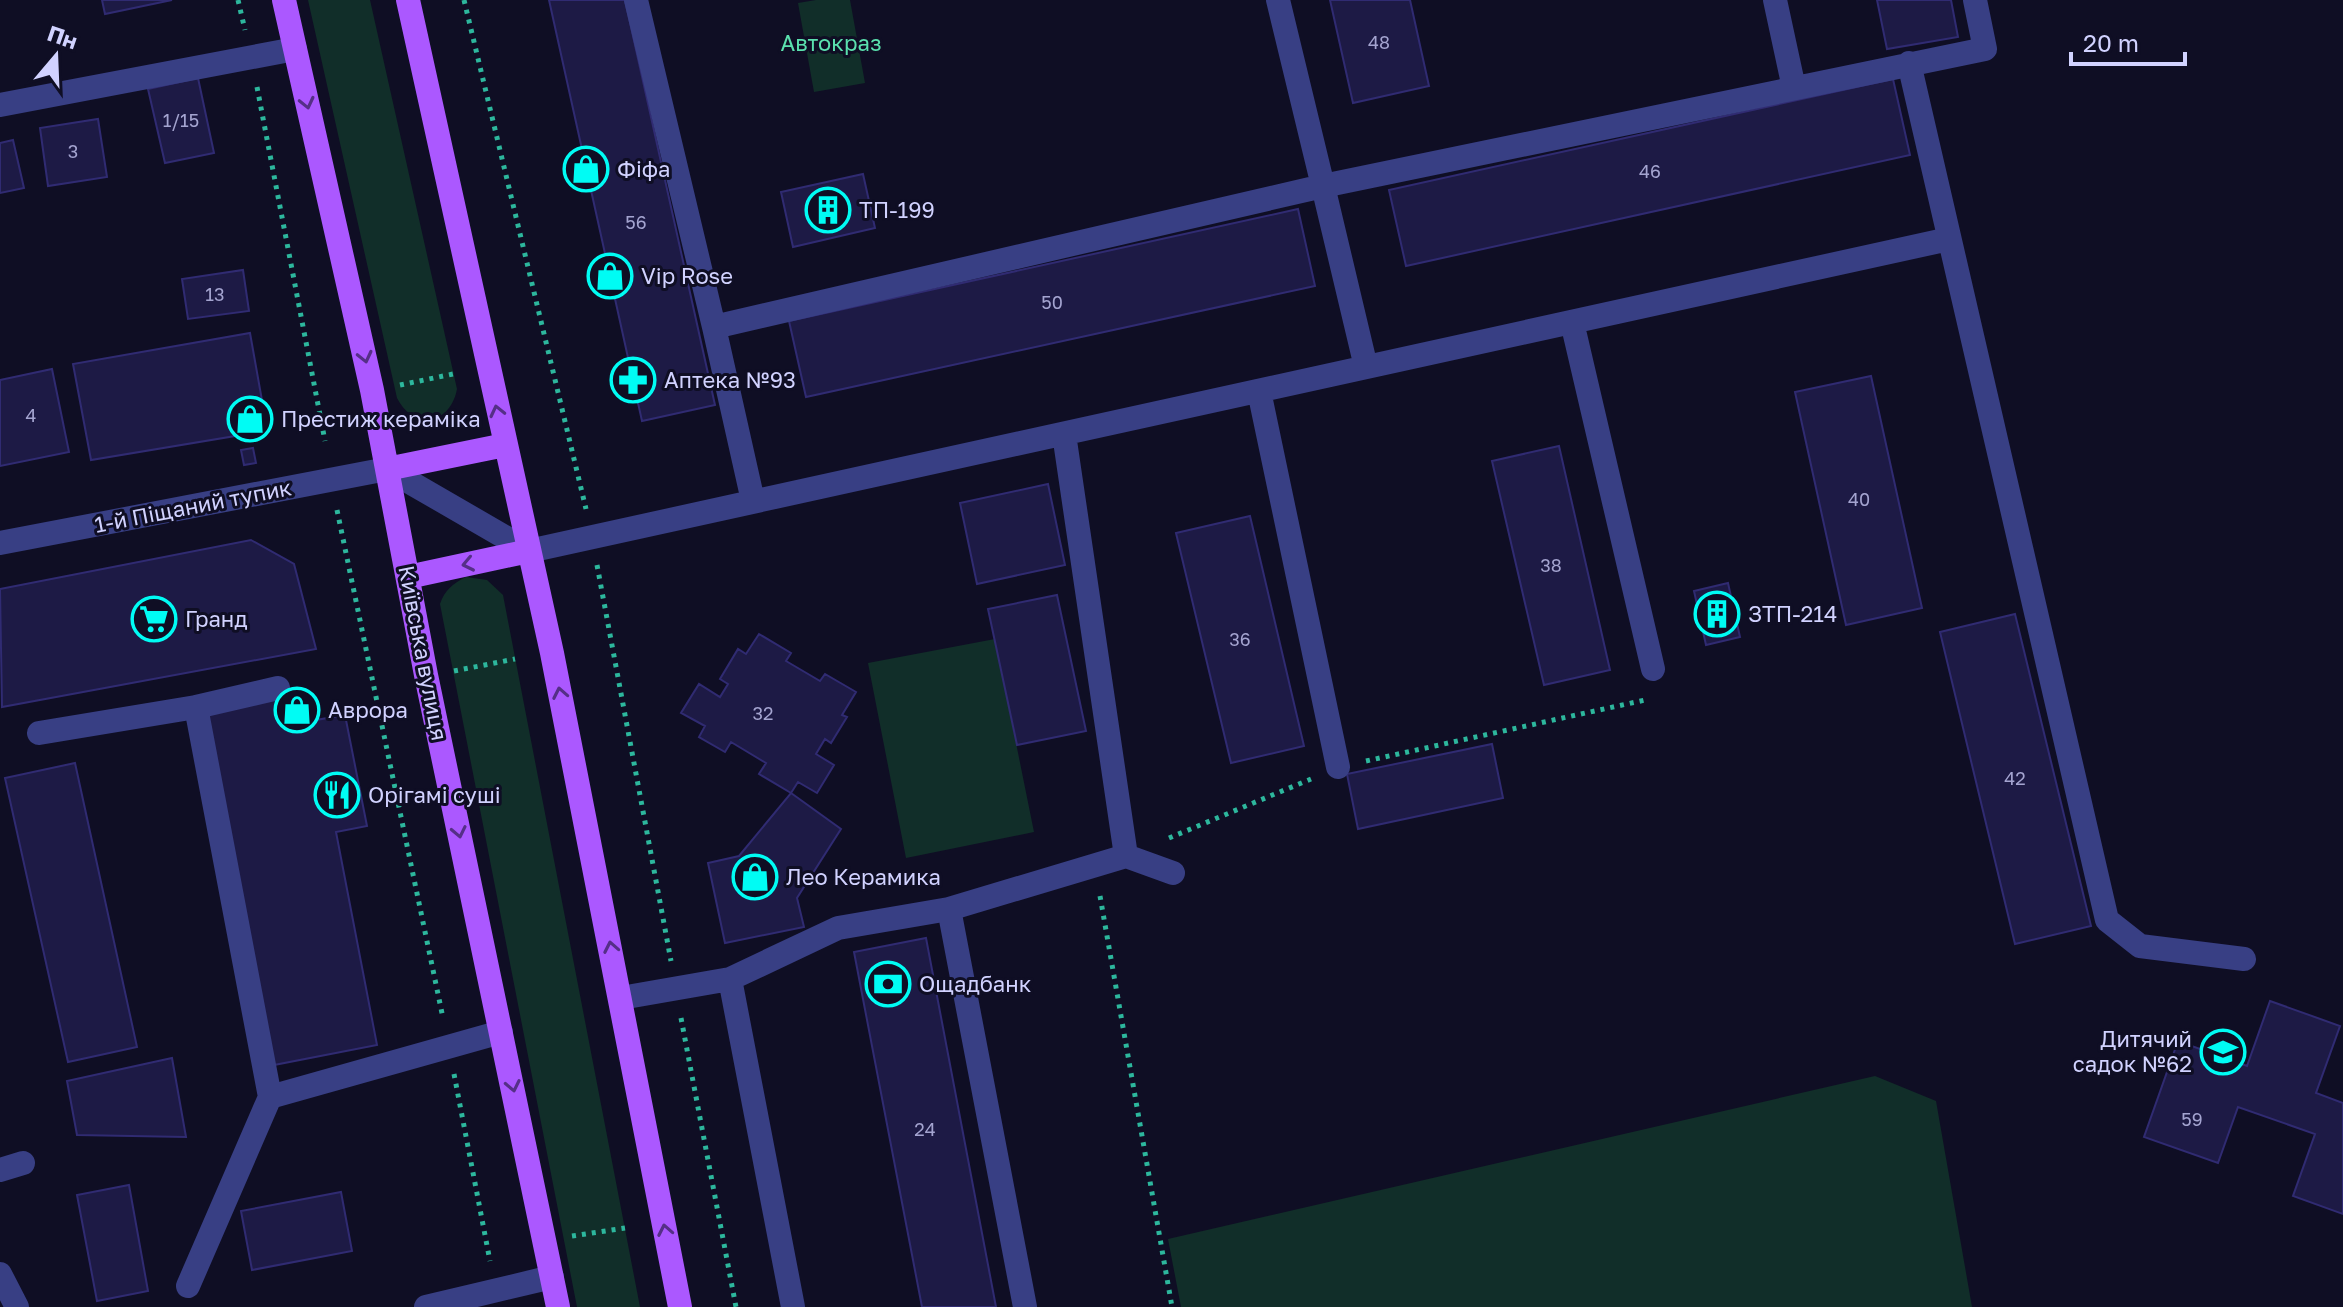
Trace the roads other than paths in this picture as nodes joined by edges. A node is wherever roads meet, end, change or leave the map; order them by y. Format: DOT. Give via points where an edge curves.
graph roads {
  1 [pos="284,0"];
  2 [pos="408,0"];
  3 [pos="636,0"];
  4 [pos="1278,0"];
  5 [pos="1775,0"];
  6 [pos="1975,0"];
  7 [pos="295,49"];
  8 [pos="1909,63"];
  9 [pos="1794,88"];
  10 [pos="0,105"];
  11 [pos="1323,186"];
  12 [pos="1949,239"];
  13 [pos="1572,322"];
  14 [pos="714,327"];
  15 [pos="1366,367"];
  16 [pos="1259,391"];
  17 [pos="1064,434"];
  18 [pos="505,445"];
  19 [pos="387,469"];
  20 [pos="753,501"];
  21 [pos="0,543"];
  22 [pos="529,551"];
  23 [pos="408,577"];
  24 [pos="1653,669"];
  25 [pos="278,688"];
  26 [pos="196,707"];
  27 [pos="39,733"];
  28 [pos="1338,767"];
  29 [pos="1126,856"];
  30 [pos="1173,873"];
  31 [pos="949,909"];
  32 [pos="2244,959"];
  33 [pos="730,979"];
  34 [pos="621,998"];
  35 [pos="501,1032"];
  36 [pos="270,1097"];
  37 [pos="0,1274"];
  38 [pos="552,1277"];
  39 [pos="188,1286"];
  40 [pos="17,1307"];
  41 [pos="426,1307"];
  42 [pos="558,1307"];
  43 [pos="680,1307"];
  44 [pos="793,1307"];
  45 [pos="1025,1307"];
  1 -- 7 [label="main road, Київська вулиця"];
  18 -- 2 [label="main road, one-way"];
  3 -- 14 [label="street"];
  4 -- 11 [label="street"];
  5 -- 9 [label="street"];
  6 -- 8 [label="street" via="1985,49"];
  7 -- 10 [label="street"];
  7 -- 19 [label="main road, Київська вулиця, one-way"];
  8 -- 9 [label="street"];
  8 -- 12 [label="street"];
  9 -- 11 [label="street"];
  11 -- 14 [label="street"];
  11 -- 15 [label="street"];
  12 -- 13 [label="street"];
  12 -- 32 [label="street" via="2107,920 2140,946"];
  13 -- 15 [label="street"];
  13 -- 24 [label="street"];
  14 -- 20 [label="street"];
  15 -- 16 [label="street"];
  16 -- 17 [label="street"];
  16 -- 28 [label="street"];
  17 -- 20 [label="street"];
  17 -- 29 [label="street"];
  18 -- 19 [label="main road"];
  18 -- 22 [label="main road"];
  19 -- 21 [label="street, 1-й Піщаний тупик"];
  19 -- 22 [label="street"];
  19 -- 23 [label="main road, Київська вулиця"];
  20 -- 22 [label="street"];
  22 -- 23 [label="main road, one-way"];
  34 -- 22 [label="main road, one-way"];
  23 -- 35 [label="main road, Київська вулиця, one-way"];
  25 -- 26 [label="street"];
  26 -- 27 [label="street"];
  26 -- 36 [label="street"];
  29 -- 30 [label="street"];
  29 -- 31 [label="street"];
  31 -- 33 [label="street" via="838,928"];
  31 -- 45 [label="street"];
  33 -- 34 [label="street"];
  33 -- 44 [label="street"];
  43 -- 34 [label="main road, one-way"];
  35 -- 36 [label="street"];
  35 -- 38 [label="main road, Київська вулиця, one-way"];
  36 -- 39 [label="street"];
  37 -- 40 [label="street"];
  38 -- 41 [label="street"];
  38 -- 42 [label="main road, Київська вулиця"];
}
